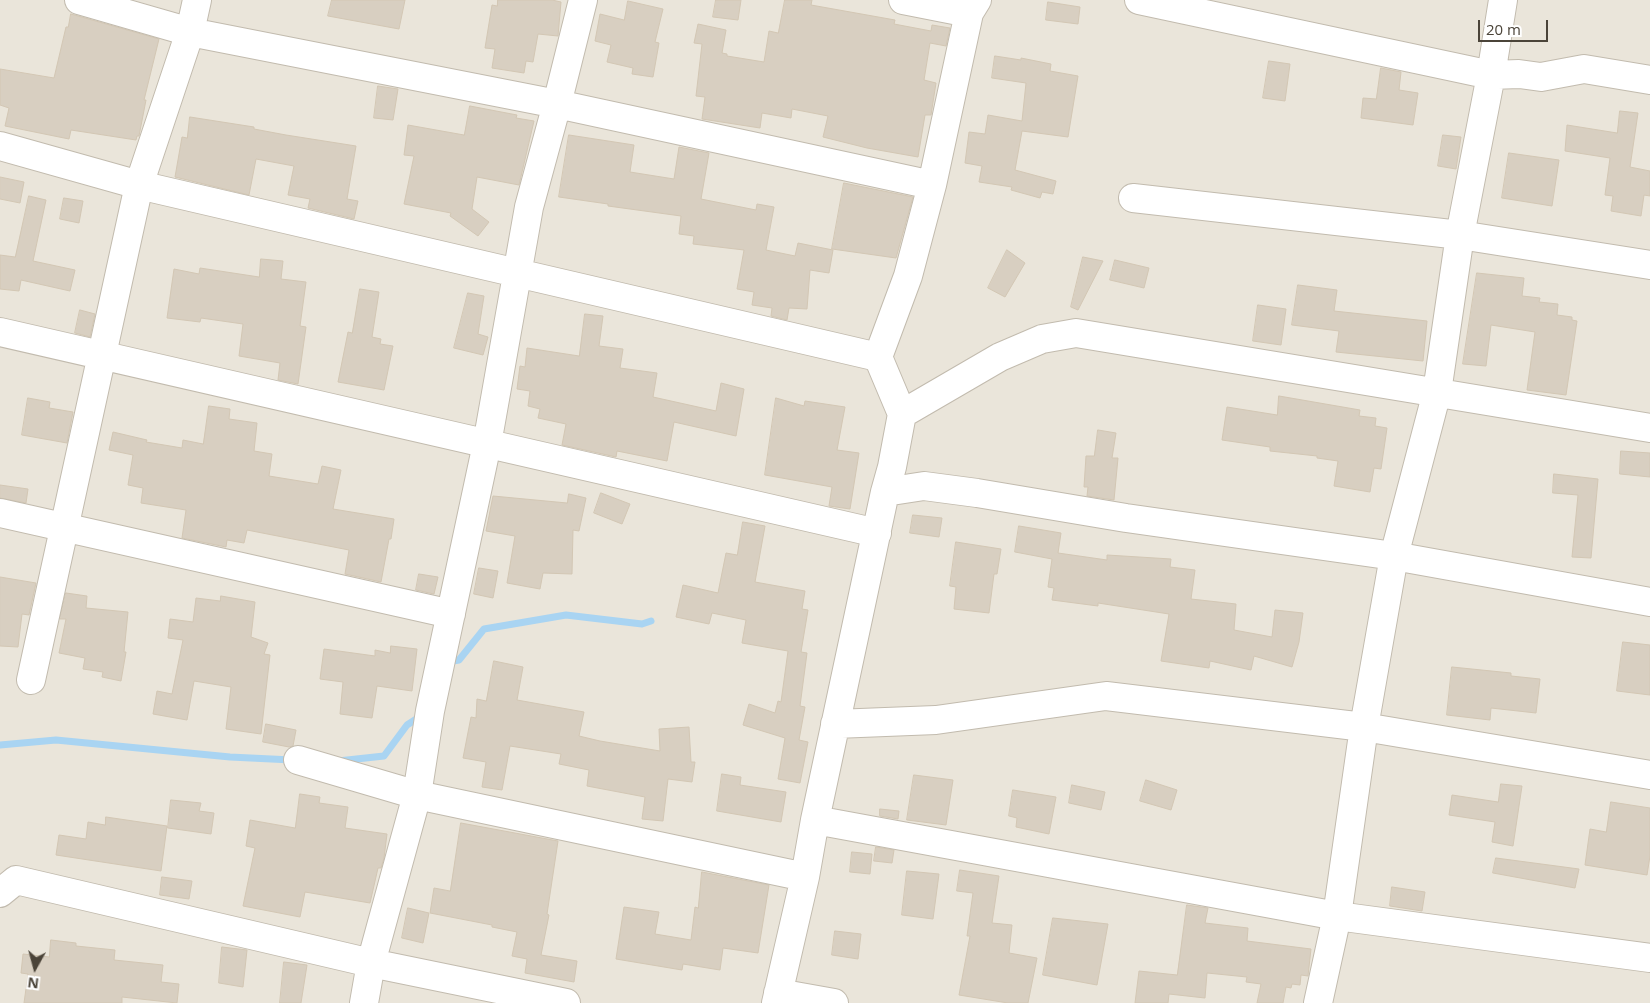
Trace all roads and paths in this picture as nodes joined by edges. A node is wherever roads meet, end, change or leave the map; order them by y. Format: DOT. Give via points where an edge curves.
graph roads {
  1 [pos="79,0"];
  2 [pos="197,0"];
  3 [pos="583,0"];
  4 [pos="903,0"];
  5 [pos="1139,0"];
  6 [pos="1503,0"];
  7 [pos="973,7"];
  8 [pos="190,32"];
  9 [pos="1491,75"];
  10 [pos="1650,80"];
  11 [pos="557,104"];
  12 [pos="0,146"];
  13 [pos="139,185"];
  14 [pos="932,186"];
  15 [pos="1133,198"];
  16 [pos="1460,235"];
  17 [pos="1650,266"];
  18 [pos="518,273"];
  19 [pos="0,332"];
  20 [pos="102,356"];
  21 [pos="878,357"];
  22 [pos="1437,392"];
  23 [pos="902,414"];
  24 [pos="1650,428"];
  25 [pos="487,444"];
  26 [pos="885,492"];
  27 [pos="0,513"];
  28 [pos="64,527"];
  29 [pos="877,533"];
  30 [pos="1394,556"];
  31 [pos="1650,602"];
  32 [pos="451,614"];
  33 [pos="31,680"];
  34 [pos="835,724"];
  35 [pos="1364,727"];
  36 [pos="298,760"];
  37 [pos="1650,776"];
  38 [pos="416,795"];
  39 [pos="815,820"];
  40 [pos="804,877"];
  41 [pos="0,893"];
  42 [pos="1337,916"];
  43 [pos="1650,958"];
  44 [pos="371,963"];
  45 [pos="777,998"];
  46 [pos="364,1003"];
  47 [pos="566,1003"];
  48 [pos="834,1003"];
  49 [pos="1318,1003"];
  1 -- 8 [label="street"];
  2 -- 8 [label="street"];
  3 -- 11 [label="street"];
  4 -- 7 [label="street"];
  5 -- 9 [label="street"];
  6 -- 9 [label="street"];
  7 -- 14 [label="street"];
  8 -- 11 [label="street"];
  8 -- 13 [label="street"];
  9 -- 10 [label="street" via="1519,74 1542,78 1584,69"];
  9 -- 16 [label="street"];
  11 -- 14 [label="street"];
  11 -- 18 [label="street" via="528,208"];
  12 -- 13 [label="street"];
  13 -- 18 [label="street"];
  13 -- 20 [label="street"];
  14 -- 21 [label="street" via="908,276"];
  15 -- 16 [label="street"];
  16 -- 17 [label="street"];
  16 -- 22 [label="street"];
  18 -- 21 [label="street"];
  18 -- 25 [label="street"];
  19 -- 20 [label="street"];
  20 -- 25 [label="street"];
  20 -- 28 [label="street"];
  21 -- 23 [label="street"];
  22 -- 23 [label="street" via="1076,333 1042,339 1000,357"];
  22 -- 24 [label="street"];
  22 -- 30 [label="street"];
  23 -- 26 [label="street"];
  25 -- 29 [label="street"];
  25 -- 32 [label="street"];
  26 -- 29 [label="street"];
  26 -- 30 [label="street" via="924,486"];
  27 -- 28 [label="street"];
  28 -- 32 [label="street"];
  28 -- 33 [label="street"];
  29 -- 34 [label="street"];
  30 -- 31 [label="street"];
  30 -- 35 [label="street"];
  32 -- 38 [label="street"];
  34 -- 35 [label="street" via="936,720 1106,696"];
  34 -- 39 [label="street"];
  35 -- 37 [label="street"];
  35 -- 42 [label="street"];
  36 -- 38 [label="street"];
  38 -- 40 [label="street"];
  38 -- 44 [label="street"];
  39 -- 40 [label="street"];
  39 -- 42 [label="street"];
  40 -- 45 [label="street"];
  41 -- 44 [label="street" via="16,880"];
  42 -- 43 [label="street"];
  42 -- 49 [label="street"];
  44 -- 46 [label="street"];
  44 -- 47 [label="street"];
  45 -- 48 [label="street"];
}
